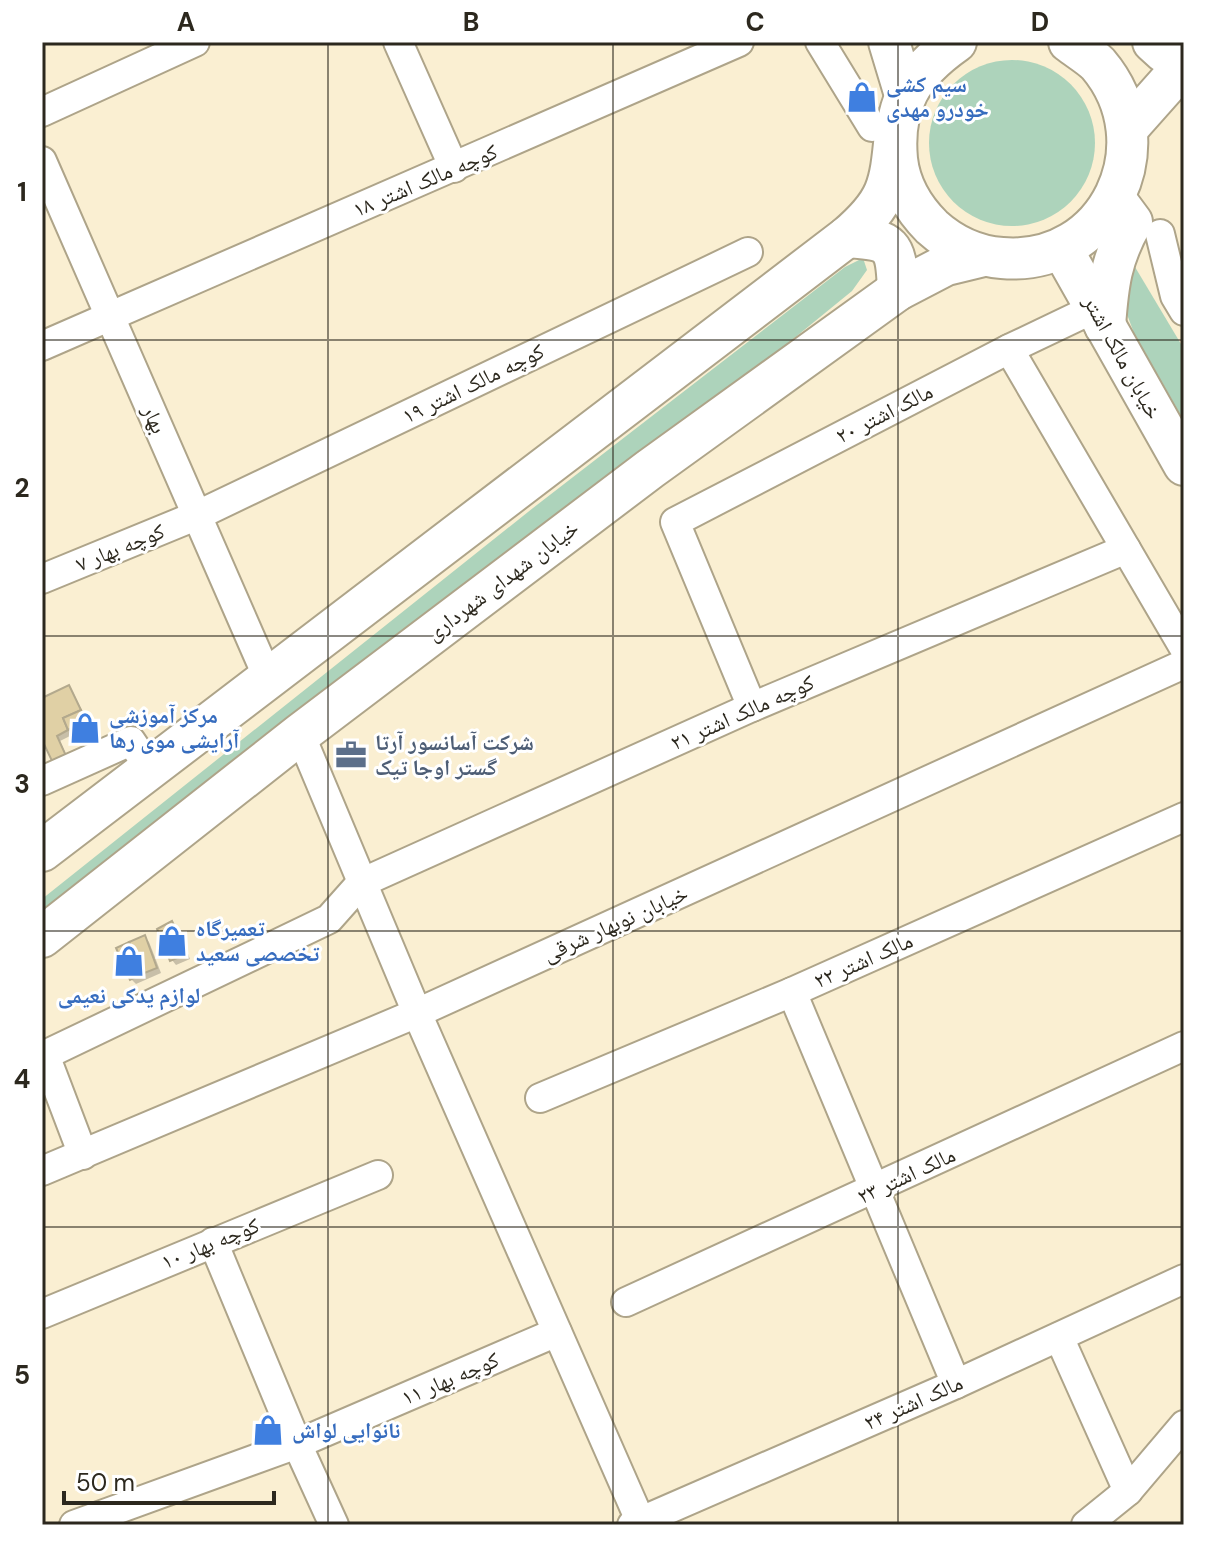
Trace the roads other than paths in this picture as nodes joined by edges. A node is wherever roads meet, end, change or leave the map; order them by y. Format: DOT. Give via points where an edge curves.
graph roads {
  1 [pos="195,42"];
  2 [pos="398,42"];
  3 [pos="739,42"];
  4 [pos="820,42"];
  5 [pos="889,42"];
  6 [pos="956,42"];
  7 [pos="1069,42"];
  8 [pos="1153,42"];
  9 [pos="1184,55"];
  10 [pos="1184,65"];
  11 [pos="905,95"];
  12 [pos="42,112"];
  13 [pos="1128,128"];
  14 [pos="883,130"];
  15 [pos="42,161"];
  16 [pos="454,168"];
  17 [pos="1115,199"];
  18 [pos="52,209"];
  19 [pos="1160,234"];
  20 [pos="847,237"];
  21 [pos="1062,249"];
  22 [pos="748,252"];
  23 [pos="983,256"];
  24 [pos="898,290"];
  25 [pos="1184,311"];
  26 [pos="110,315"];
  27 [pos="1100,317"];
  28 [pos="42,346"];
  29 [pos="1009,349"];
  30 [pos="1184,465"];
  31 [pos="198,515"];
  32 [pos="1126,549"];
  33 [pos="42,579"];
  34 [pos="1184,648"];
  35 [pos="1184,664"];
  36 [pos="268,678"];
  37 [pos="752,707"];
  38 [pos="300,734"];
  39 [pos="150,769"];
  40 [pos="42,781"];
  41 [pos="1184,817"];
  42 [pos="42,851"];
  43 [pos="361,883"];
  44 [pos="42,937"];
  45 [pos="792,992"];
  46 [pos="417,1013"];
  47 [pos="1184,1046"];
  48 [pos="540,1098"];
  49 [pos="83,1155"];
  50 [pos="42,1171"];
  51 [pos="378,1175"];
  52 [pos="875,1189"];
  53 [pos="213,1242"];
  54 [pos="1184,1279"];
  55 [pos="626,1302"];
  56 [pos="42,1314"];
  57 [pos="557,1332"];
  58 [pos="1059,1337"];
  59 [pos="956,1384"];
  60 [pos="1184,1425"];
  61 [pos="297,1444"];
  62 [pos="1128,1491"];
  63 [pos="638,1524"];
  64 [pos="74,1525"];
  65 [pos="334,1525"];
  66 [pos="1086,1525"];
  1 -- 12 [label="street"];
  2 -- 16 [label="street"];
  3 -- 16 [label="street, کوچه مالک اشتر ۱۸"];
  4 -- 14 [label="street"];
  5 -- 11 [label="main road"];
  6 -- 11 [label="main road" via="928,62"];
  7 -- 13 [label="main road" via="1097,63 1111,83"];
  8 -- 9 [label="main road" via="1164,52"];
  10 -- 13 [label="main road"];
  11 -- 14 [label="main road"];
  13 -- 17 [label="main road" via="1127,164"];
  14 -- 20 [label="main road" via="891,178 871,216"];
  14 -- 23 [label="main road" via="916,211 946,240"];
  15 -- 18 [label="street, بهار"];
  16 -- 26 [label="street, کوچه مالک اشتر ۱۸"];
  17 -- 21 [label="main road" via="1093,228"];
  17 -- 27 [label="main road" via="1132,222 1119,244"];
  18 -- 26 [label="street, بهار"];
  19 -- 25 [label="street" via="1175,296"];
  20 -- 24 [label="main road" via="875,239 890,247 897,262"];
  20 -- 36 [label="main road"];
  21 -- 23 [label="main road" via="1023,260"];
  21 -- 27 [label="main road, خیابان مالک اشتر"];
  22 -- 31 [label="street, کوچه مالک اشتر ۱۹"];
  23 -- 24 [label="main road, خیابان شهدای شهرداری" via="946,265"];
  24 -- 38 [label="main road, خیابان شهدای شهرداری" via="650,469"];
  26 -- 28 [label="street, کوچه مالک اشتر ۱۸"];
  26 -- 31 [label="street, بهار"];
  27 -- 29 [label="street, مالک اشتر ۲۰"];
  27 -- 30 [label="main road, خیابان مالک اشتر"];
  29 -- 32 [label="street"];
  29 -- 37 [label="street, مالک اشتر ۲۰" via="675,522"];
  31 -- 33 [label="street, کوچه بهار ۷"];
  31 -- 36 [label="street, بهار"];
  32 -- 34 [label="street"];
  32 -- 37 [label="street, کوچه مالک اشتر ۲۱"];
  35 -- 46 [label="street, خیابان نوبهار شرقی"];
  36 -- 39 [label="main road"];
  37 -- 43 [label="street, کوچه مالک اشتر ۲۱"];
  38 -- 43 [label="street"];
  38 -- 44 [label="main road, خیابان شهدای شهرداری"];
  39 -- 40 [label="street" via="131,741"];
  39 -- 42 [label="main road"];
  41 -- 45 [label="street, مالک اشتر ۲۲"];
  43 -- 46 [label="street"];
  43 -- 49 [label="street" via="329,919 45,1055"];
  45 -- 48 [label="street, مالک اشتر ۲۲"];
  45 -- 52 [label="street"];
  46 -- 49 [label="street, خیابان نوبهار شرقی"];
  46 -- 57 [label="street"];
  47 -- 52 [label="street, مالک اشتر ۲۳"];
  49 -- 50 [label="street, خیابان نوبهار شرقی"];
  51 -- 53 [label="street, کوچه بهار ۱۰"];
  52 -- 55 [label="street, مالک اشتر ۲۳"];
  52 -- 59 [label="street"];
  53 -- 56 [label="street, کوچه بهار ۱۰"];
  53 -- 61 [label="street"];
  54 -- 58 [label="street, مالک اشتر ۲۴"];
  57 -- 61 [label="street, کوچه بهار ۱۱"];
  57 -- 63 [label="street"];
  58 -- 59 [label="street, مالک اشتر ۲۴"];
  58 -- 62 [label="street"];
  59 -- 63 [label="street, مالک اشتر ۲۴"];
  60 -- 62 [label="street"];
  61 -- 64 [label="street, کوچه بهار ۱۱"];
  61 -- 65 [label="street"];
  62 -- 66 [label="street"];
}
